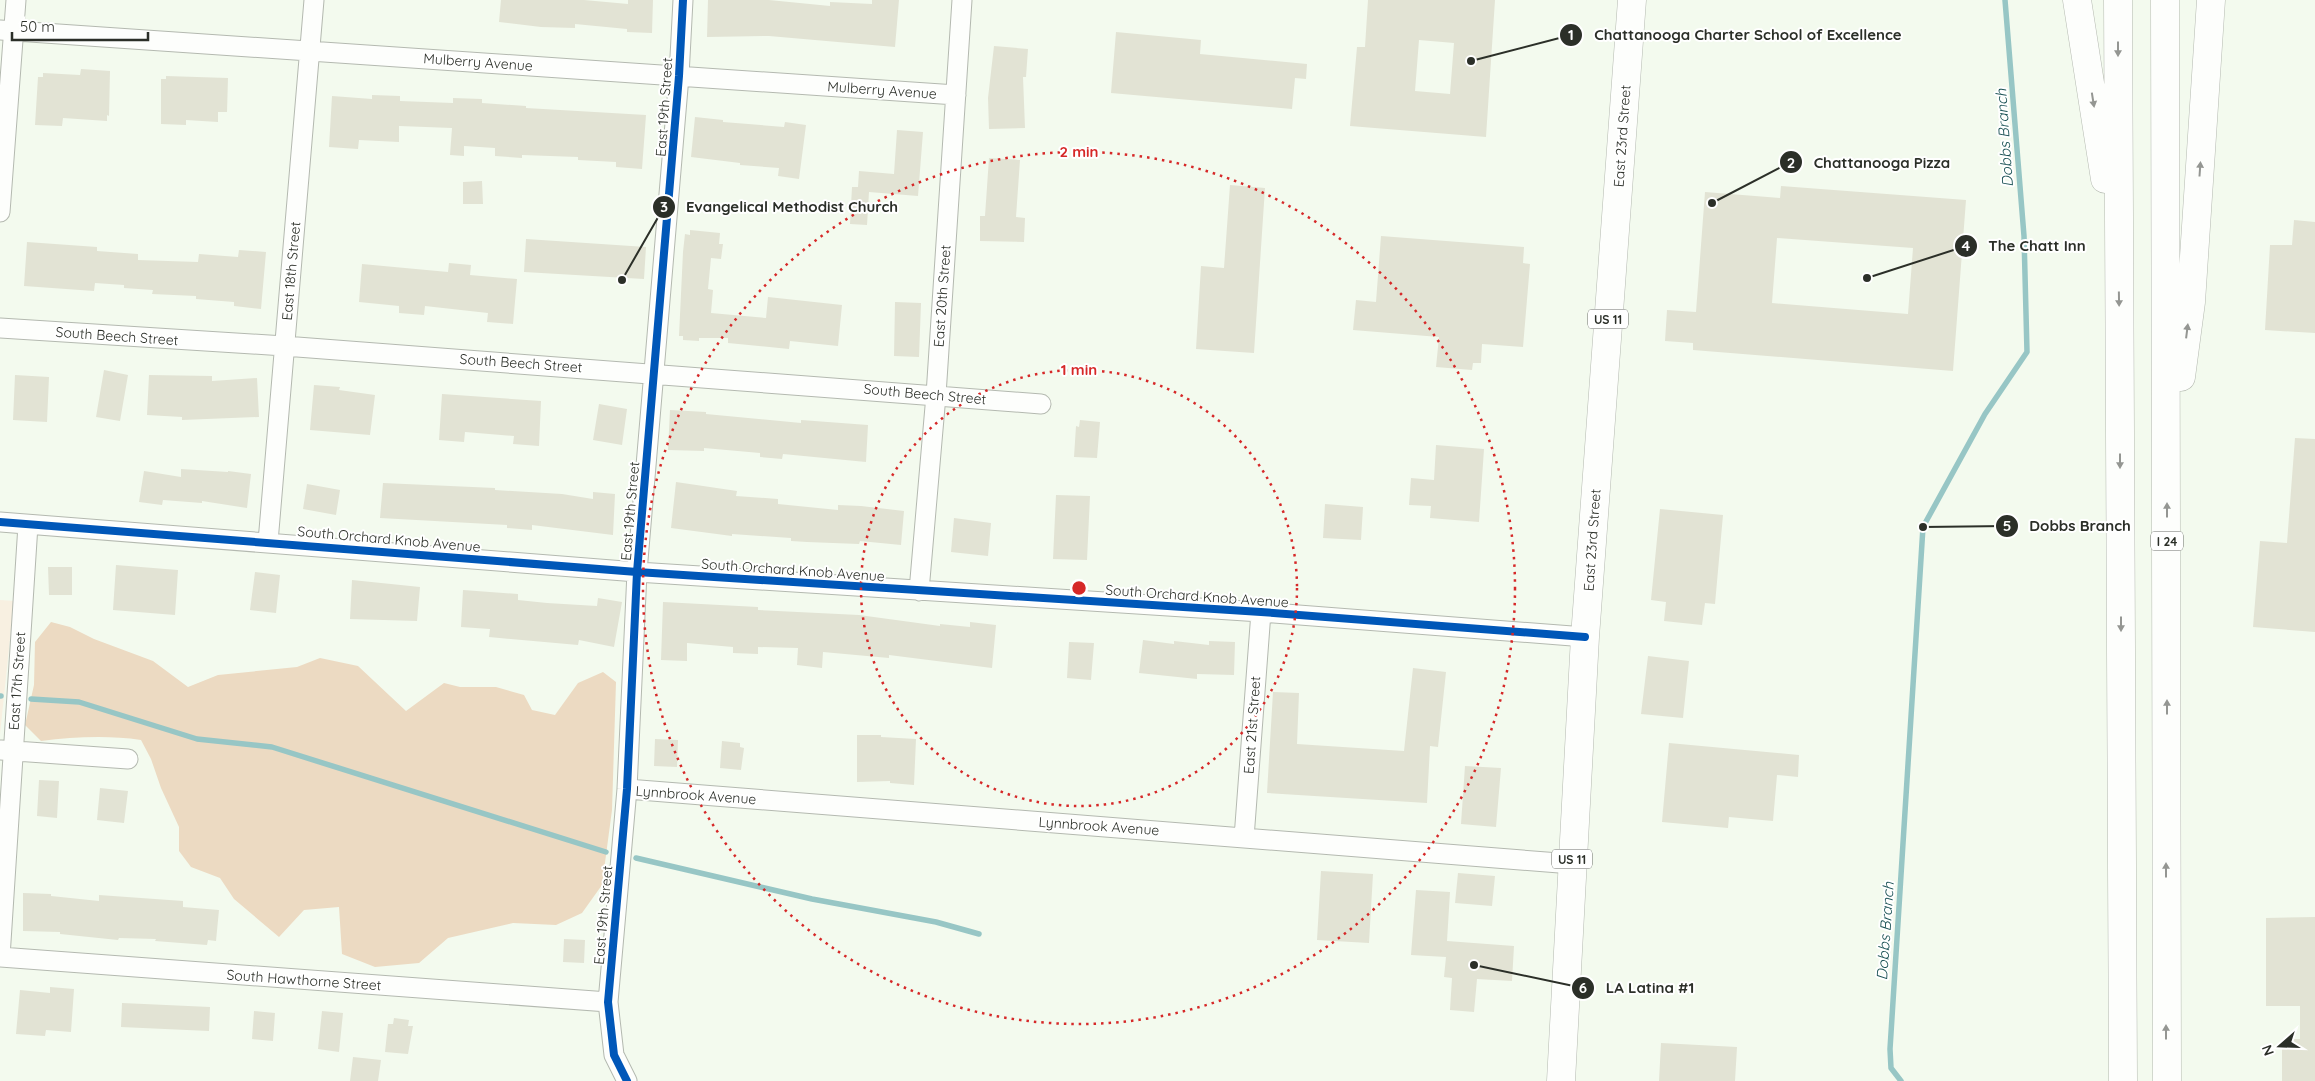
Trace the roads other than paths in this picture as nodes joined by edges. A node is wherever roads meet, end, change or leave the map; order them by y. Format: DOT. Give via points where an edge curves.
graph roads {
  1 [pos="16,0"];
  2 [pos="314,0"];
  3 [pos="684,0"];
  4 [pos="962,0"];
  5 [pos="1632,0"];
  6 [pos="2077,0"];
  7 [pos="2118,0"];
  8 [pos="2165,0"];
  9 [pos="2211,0"];
  10 [pos="7,30"];
  11 [pos="311,50"];
  12 [pos="679,76"];
  13 [pos="956,95"];
  14 [pos="0,212"];
  15 [pos="2118,264"];
  16 [pos="0,328"];
  17 [pos="284,346"];
  18 [pos="655,373"];
  19 [pos="936,395"];
  20 [pos="1042,404"];
  21 [pos="2167,483"];
  22 [pos="0,522"];
  23 [pos="28,525"];
  24 [pos="268,542"];
  25 [pos="637,572"];
  26 [pos="920,591"];
  27 [pos="1261,612"];
  28 [pos="1585,637"];
  29 [pos="6,750"];
  30 [pos="128,759"];
  31 [pos="627,790"];
  32 [pos="1244,838"];
  33 [pos="1572,864"];
  34 [pos="0,957"];
  35 [pos="608,1002"];
  36 [pos="627,1081"];
  37 [pos="1560,1081"];
  38 [pos="2123,1081"];
  39 [pos="2167,1081"];
  1 -- 10 [label="street"];
  2 -- 11 [label="street, East 18th Street"];
  3 -- 12 [label="street, East 19th Street"];
  4 -- 13 [label="street, East 20th Street"];
  5 -- 28 [label="main road, East 23rd Street / US 11"];
  6 -- 15 [label="main road, one-way"];
  7 -- 15 [label="main road, one-way"];
  8 -- 21 [label="main road, I 24"];
  21 -- 9 [label="main road, one-way" via="2191,302"];
  10 -- 11 [label="street, Mulberry Avenue"];
  10 -- 14 [label="street"];
  11 -- 12 [label="street, Mulberry Avenue"];
  11 -- 17 [label="street, East 18th Street"];
  12 -- 13 [label="street, Mulberry Avenue"];
  12 -- 18 [label="street, East 19th Street"];
  13 -- 19 [label="street, East 20th Street"];
  15 -- 38 [label="main road, one-way"];
  16 -- 17 [label="street, South Beech Street"];
  17 -- 18 [label="street, South Beech Street"];
  17 -- 24 [label="street, East 18th Street"];
  18 -- 19 [label="street, South Beech Street"];
  18 -- 25 [label="street, East 19th Street"];
  19 -- 20 [label="street, South Beech Street"];
  19 -- 26 [label="street, East 20th Street"];
  39 -- 21 [label="main road, I 24, one-way"];
  22 -- 23 [label="street, South Orchard Knob Avenue"];
  23 -- 24 [label="street, South Orchard Knob Avenue"];
  23 -- 29 [label="street, East 17th Street"];
  24 -- 25 [label="street, South Orchard Knob Avenue"];
  25 -- 26 [label="street, South Orchard Knob Avenue"];
  25 -- 31 [label="street, East 19th Street"];
  26 -- 27 [label="street, South Orchard Knob Avenue"];
  27 -- 28 [label="street, South Orchard Knob Avenue"];
  27 -- 32 [label="street, East 21st Street"];
  28 -- 33 [label="main road, East 23rd Street / US 11"];
  29 -- 30 [label="street"];
  29 -- 34 [label="street, East 17th Street"];
  31 -- 32 [label="street, Lynnbrook Avenue"];
  31 -- 35 [label="street, East 19th Street"];
  32 -- 33 [label="street, Lynnbrook Avenue"];
  33 -- 37 [label="main road, East 23rd Street / US 11"];
  34 -- 35 [label="street, South Hawthorne Street"];
  35 -- 36 [label="street, East 19th Street" via="614,1056"];
}
